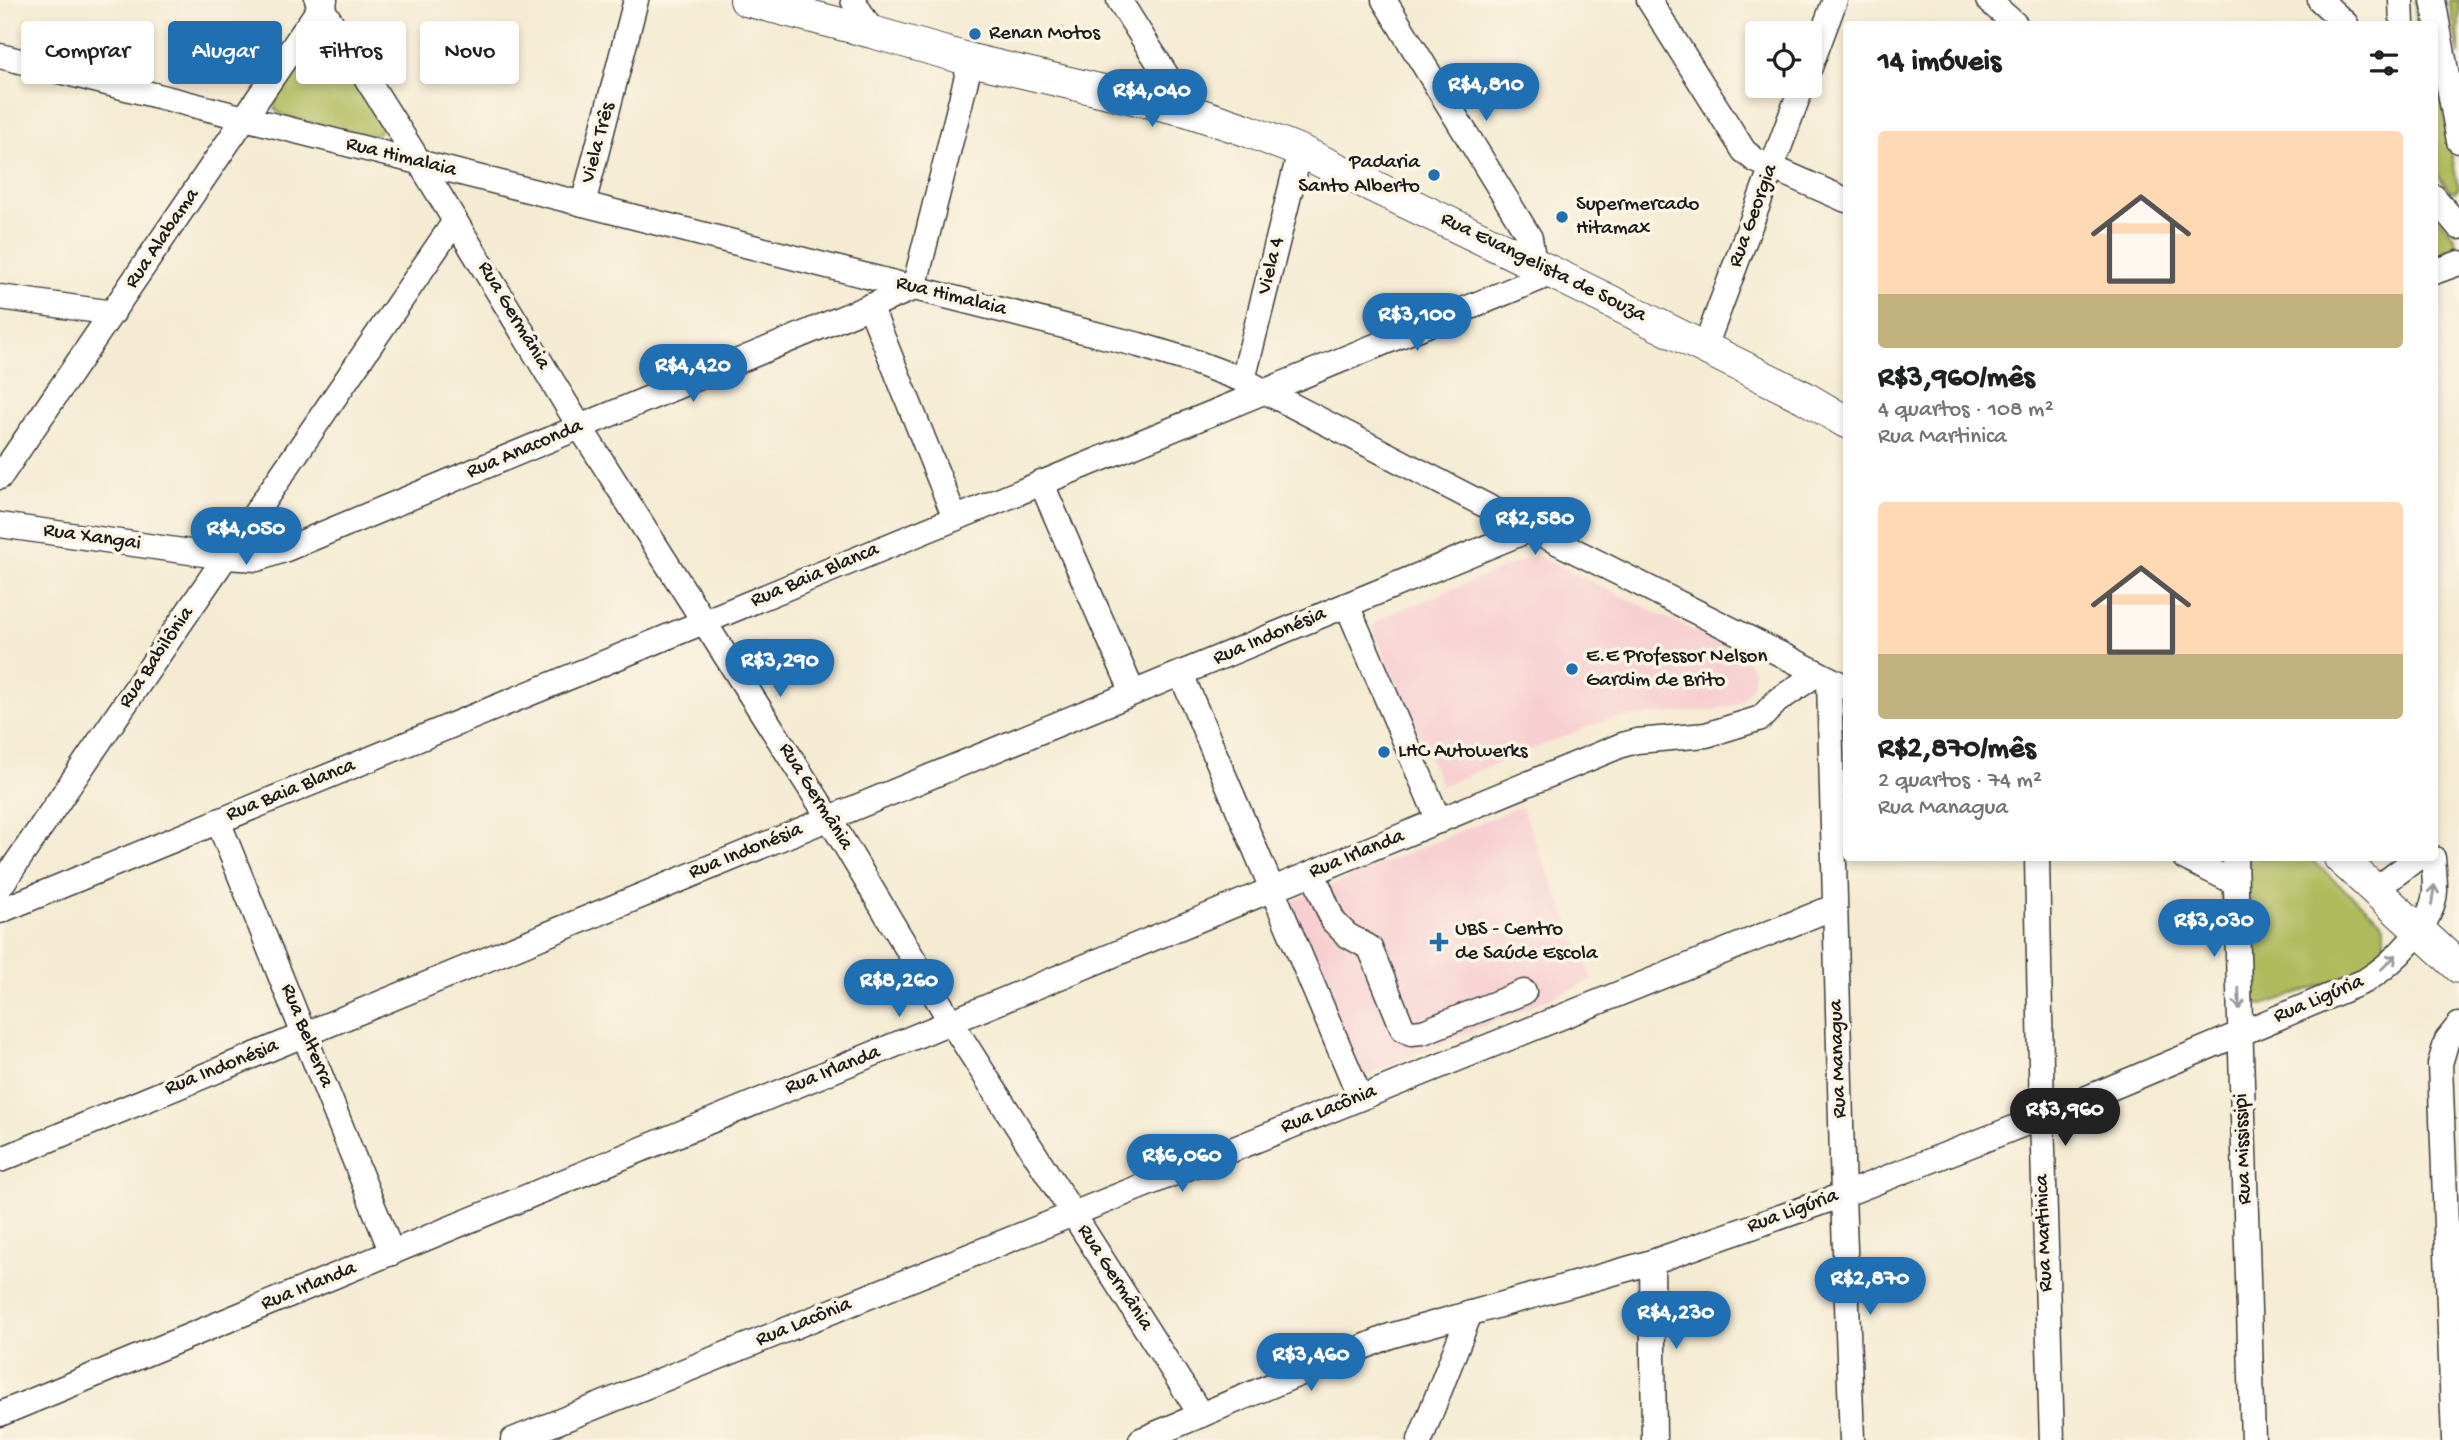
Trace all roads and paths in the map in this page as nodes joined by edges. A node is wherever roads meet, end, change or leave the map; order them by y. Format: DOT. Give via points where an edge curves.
graph roads {
  1 [pos="636,0"];
  2 [pos="746,0"];
  3 [pos="853,0"];
  4 [pos="1119,0"];
  5 [pos="1384,0"];
  6 [pos="1649,0"];
  7 [pos="1835,0"];
  8 [pos="1988,0"];
  9 [pos="2320,0"];
  10 [pos="2401,0"];
  11 [pos="2433,0"];
  12 [pos="321,2"];
  13 [pos="784,4"];
  14 [pos="2012,21"];
  15 [pos="2343,21"];
  16 [pos="2402,21"];
  17 [pos="2437,21"];
  18 [pos="2438,27"];
  19 [pos="872,32"];
  20 [pos="1822,35"];
  21 [pos="0,56"];
  22 [pos="971,60"];
  23 [pos="1798,98"];
  24 [pos="1189,111"];
  25 [pos="244,118"];
  26 [pos="2459,141"];
  27 [pos="1300,151"];
  28 [pos="420,163"];
  29 [pos="1772,167"];
  30 [pos="1843,199"];
  31 [pos="2438,202"];
  32 [pos="583,204"];
  33 [pos="455,220"];
  34 [pos="2459,227"];
  35 [pos="2459,263"];
  36 [pos="1544,268"];
  37 [pos="2438,271"];
  38 [pos="915,288"];
  39 [pos="0,297"];
  40 [pos="870,306"];
  41 [pos="113,313"];
  42 [pos="1705,347"];
  43 [pos="1254,385"];
  44 [pos="1843,420"];
  45 [pos="580,427"];
  46 [pos="0,477"];
  47 [pos="1041,482"];
  48 [pos="955,518"];
  49 [pos="0,525"];
  50 [pos="1531,529"];
  51 [pos="225,557"];
  52 [pos="1347,605"];
  53 [pos="703,622"];
  54 [pos="1181,674"];
  55 [pos="1831,680"];
  56 [pos="1133,693"];
  57 [pos="829,818"];
  58 [pos="218,821"];
  59 [pos="1439,821"];
  60 [pos="2037,861"];
  61 [pos="2191,861"];
  62 [pos="2235,861"];
  63 [pos="2343,861"];
  64 [pos="2413,861"];
  65 [pos="2433,861"];
  66 [pos="1313,873"];
  67 [pos="2234,882"];
  68 [pos="0,887"];
  69 [pos="1272,890"];
  70 [pos="2375,890"];
  71 [pos="1834,907"];
  72 [pos="0,911"];
  73 [pos="2420,931"];
  74 [pos="2459,967"];
  75 [pos="1524,992"];
  76 [pos="951,1022"];
  77 [pos="2459,1025"];
  78 [pos="306,1034"];
  79 [pos="2240,1034"];
  80 [pos="1360,1097"];
  81 [pos="2042,1117"];
  82 [pos="0,1160"];
  83 [pos="1843,1195"];
  84 [pos="1073,1214"];
  85 [pos="393,1253"];
  86 [pos="1652,1262"];
  87 [pos="1470,1313"];
  88 [pos="0,1414"];
  89 [pos="1185,1427"];
  90 [pos="513,1440"];
  91 [pos="1141,1440"];
  92 [pos="1420,1440"];
  93 [pos="1654,1440"];
  94 [pos="1852,1440"];
  95 [pos="2052,1440"];
  96 [pos="2253,1440"];
  97 [pos="2454,1440"];
  1 -- 32 [label="street, Viela Três"];
  2 -- 13 [label="main road, Rua Evangelista de Souza"];
  3 -- 19 [label="street"];
  4 -- 24 [label="street"];
  5 -- 36 [label="street"];
  6 -- 29 [label="street" via="1744,151"];
  7 -- 20 [label="street"];
  8 -- 14 [label="street"];
  9 -- 15 [label="street"];
  10 -- 16 [label="street"];
  11 -- 17 [label="street"];
  12 -- 25 [label="street, Rua Alabama"];
  12 -- 28 [label="street, Rua Germânia"];
  13 -- 19 [label="main road, Rua Evangelista de Souza"];
  18 -- 26 [label="street"];
  19 -- 22 [label="main road, Rua Evangelista de Souza"];
  21 -- 25 [label="street, Rua Himalaia"];
  22 -- 24 [label="main road, Rua Evangelista de Souza"];
  22 -- 38 [label="street"];
  23 -- 29 [label="street, Rua Georgia"];
  24 -- 27 [label="main road, Rua Evangelista de Souza"];
  25 -- 28 [label="street, Rua Himalaia"];
  25 -- 41 [label="street, Rua Alabama"];
  27 -- 36 [label="main road, Rua Evangelista de Souza"];
  27 -- 43 [label="street, Viela 4"];
  28 -- 32 [label="street, Rua Himalaia"];
  28 -- 33 [label="street, Rua Germânia"];
  29 -- 30 [label="street"];
  29 -- 42 [label="street, Rua Georgia"];
  31 -- 34 [label="street"];
  32 -- 38 [label="street, Rua Himalaia"];
  33 -- 45 [label="street, Rua Germânia"];
  33 -- 51 [label="street, Rua Babilônia"];
  35 -- 37 [label="street"];
  36 -- 42 [label="main road, Rua Evangelista de Souza"];
  36 -- 43 [label="street, Rua Baia Blanca"];
  38 -- 40 [label="street, Rua Anaconda"];
  38 -- 43 [label="street, Rua Himalaia" via="1139,345"];
  39 -- 41 [label="street"];
  40 -- 45 [label="street, Rua Anaconda"];
  40 -- 48 [label="street"];
  41 -- 46 [label="street, Rua Alabama"];
  42 -- 44 [label="main road, Rua Evangelista de Souza"];
  43 -- 47 [label="street, Rua Baia Blanca"];
  43 -- 50 [label="street, Rua Himalaia"];
  45 -- 51 [label="street, Rua Anaconda" via="284,550 257,559"];
  45 -- 53 [label="street, Rua Germânia"];
  47 -- 48 [label="street, Rua Baia Blanca"];
  47 -- 56 [label="street"];
  48 -- 53 [label="street, Rua Baia Blanca"];
  49 -- 51 [label="street, Rua Xangai"];
  50 -- 52 [label="street, Rua Indonésia"];
  50 -- 55 [label="street, Rua Himalaia"];
  51 -- 68 [label="street, Rua Babilônia"];
  52 -- 54 [label="street, Rua Indonésia"];
  52 -- 59 [label="street"];
  53 -- 57 [label="street, Rua Germânia"];
  53 -- 58 [label="street, Rua Baia Blanca"];
  54 -- 56 [label="street, Rua Indonésia"];
  54 -- 69 [label="street"];
  55 -- 59 [label="street, Rua Irlanda" via="1777,701 1761,718 1706,735 1637,741"];
  55 -- 71 [label="street, Rua Managua"];
  56 -- 57 [label="street, Rua Indonésia"];
  57 -- 76 [label="street, Rua Germânia"];
  57 -- 78 [label="street, Rua Indonésia"];
  58 -- 72 [label="street, Rua Baia Blanca"];
  58 -- 78 [label="street, Rua Belterra"];
  59 -- 66 [label="street, Rua Irlanda"];
  60 -- 81 [label="street, Rua Martinica"];
  61 -- 67 [label="street"];
  62 -- 67 [label="street, Rua Mississipi"];
  63 -- 70 [label="main road"];
  64 -- 70 [label="street"];
  73 -- 65 [label="street, one-way" via="2435,893"];
  66 -- 69 [label="street, Rua Irlanda"];
  66 -- 75 [label="street" via="1333,921 1370,948 1403,1029 1423,1032"];
  67 -- 79 [label="street, Rua Mississipi, one-way"];
  69 -- 76 [label="street, Rua Irlanda"];
  69 -- 80 [label="street"];
  70 -- 73 [label="main road"];
  71 -- 80 [label="street, Rua Lacônia"];
  71 -- 83 [label="street, Rua Managua"];
  73 -- 74 [label="main road"];
  79 -- 73 [label="street, Rua Ligúria, one-way" via="2376,975"];
  76 -- 84 [label="street, Rua Germânia"];
  76 -- 85 [label="street, Rua Irlanda"];
  77 -- 97 [label="street" via="2440,1064"];
  78 -- 82 [label="street, Rua Indonésia"];
  78 -- 85 [label="street, Rua Belterra"];
  79 -- 81 [label="street, Rua Ligúria"];
  79 -- 96 [label="street, Rua Mississipi"];
  80 -- 84 [label="street, Rua Lacônia"];
  81 -- 83 [label="street, Rua Ligúria"];
  81 -- 95 [label="street, Rua Martinica"];
  83 -- 86 [label="street, Rua Ligúria"];
  83 -- 94 [label="street, Rua Managua"];
  84 -- 89 [label="street, Rua Germânia"];
  84 -- 90 [label="street, Rua Lacônia"];
  85 -- 88 [label="street, Rua Irlanda"];
  86 -- 87 [label="street, Rua Ligúria"];
  86 -- 93 [label="street"];
  87 -- 89 [label="street, Rua Ligúria" via="1390,1336"];
  87 -- 92 [label="street"];
  89 -- 91 [label="street, Rua Ligúria"];
}
